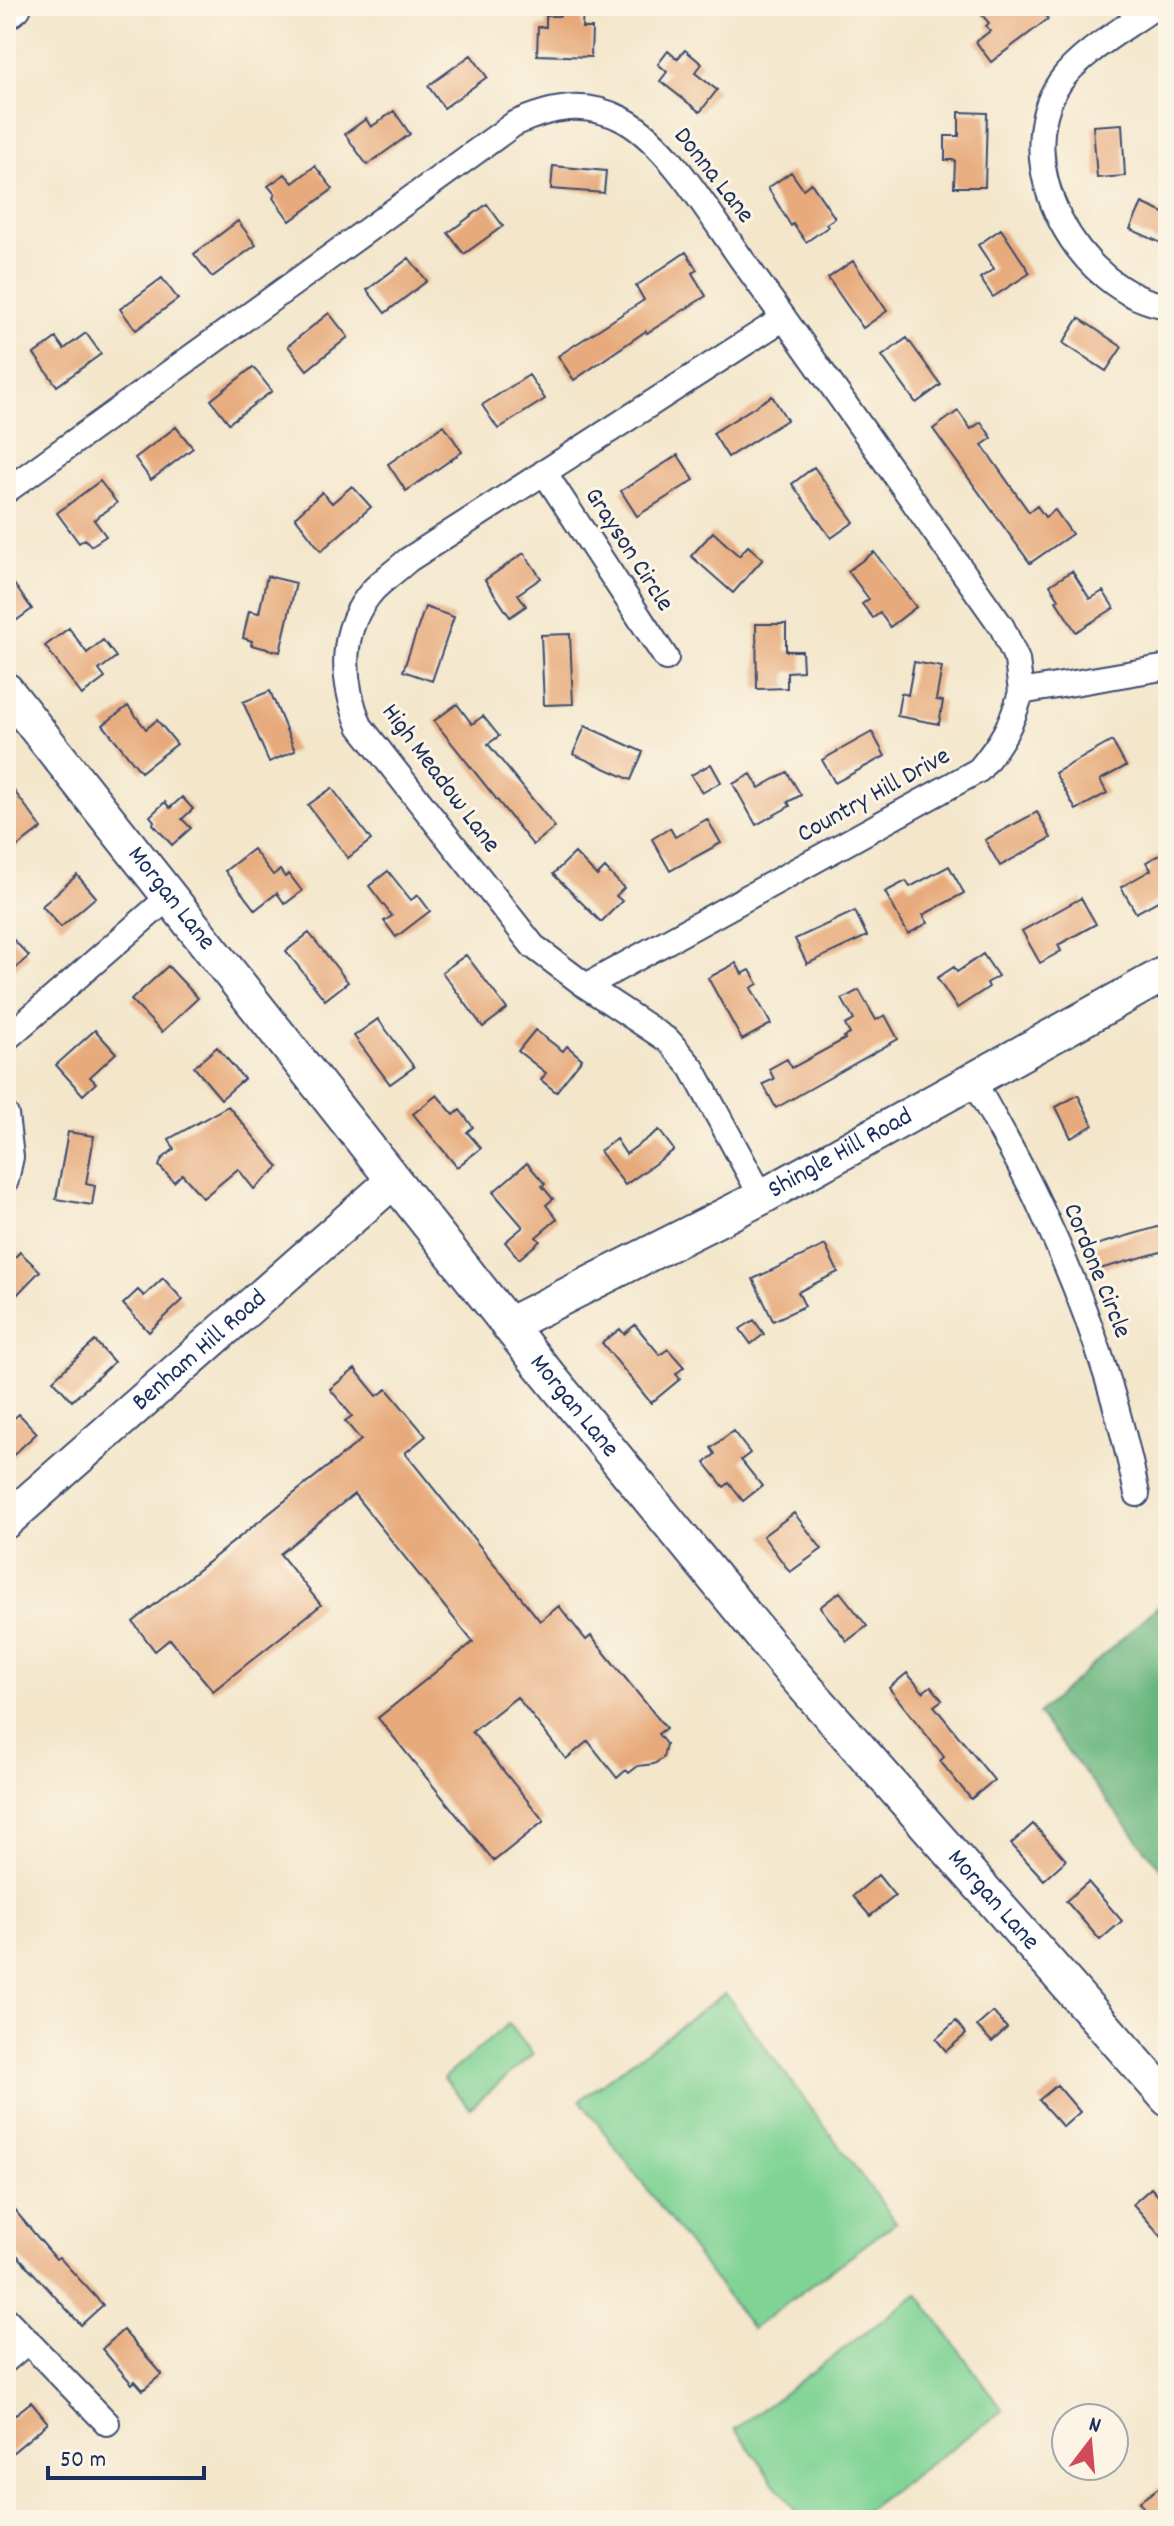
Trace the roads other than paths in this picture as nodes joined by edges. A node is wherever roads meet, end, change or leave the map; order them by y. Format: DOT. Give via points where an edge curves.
graph roads {
  1 [pos="14,6"];
  2 [pos="1156,6"];
  3 [pos="6,12"];
  4 [pos="1168,306"];
  5 [pos="784,318"];
  6 [pos="544,472"];
  7 [pos="6,491"];
  8 [pos="666,658"];
  9 [pos="1168,667"];
  10 [pos="6,690"];
  11 [pos="1021,692"];
  12 [pos="169,897"];
  13 [pos="1168,972"];
  14 [pos="586,986"];
  15 [pos="6,1039"];
  16 [pos="973,1080"];
  17 [pos="6,1115"];
  18 [pos="6,1180"];
  19 [pos="393,1181"];
  20 [pos="762,1197"];
  21 [pos="508,1325"];
  22 [pos="1137,1494"];
  23 [pos="6,1521"];
  24 [pos="1168,2099"];
  25 [pos="6,2319"];
  26 [pos="28,2341"];
  27 [pos="6,2360"];
  28 [pos="107,2423"];
  1 -- 3 [label="street"];
  2 -- 4 [label="street" via="1060,82 1046,114 1042,153 1056,212 1092,264 1124,292"];
  5 -- 6 [label="street, High Meadow Lane"];
  5 -- 7 [label="street, Donna Lane" via="649,139 601,110 570,106 539,112 514,124"];
  5 -- 11 [label="street, Donna Lane" via="1002,627 1017,660"];
  6 -- 8 [label="street, Grayson Circle"];
  6 -- 14 [label="street, High Meadow Lane" via="408,560 374,589 350,632 346,682 360,726 533,946"];
  9 -- 11 [label="street"];
  10 -- 12 [label="street, Morgan Lane"];
  11 -- 14 [label="street, Country Hill Drive" via="1003,742 979,770"];
  12 -- 15 [label="street"];
  12 -- 19 [label="street, Morgan Lane"];
  13 -- 16 [label="street, Shingle Hill Road"];
  14 -- 20 [label="street, High Meadow Lane" via="669,1041 692,1068"];
  16 -- 20 [label="street, Shingle Hill Road"];
  16 -- 22 [label="street, Cordone Circle" via="1039,1204 1090,1324 1124,1429"];
  17 -- 18 [label="street" via="11,1157"];
  19 -- 21 [label="street, Morgan Lane"];
  19 -- 23 [label="street, Benham Hill Road"];
  20 -- 21 [label="street, Shingle Hill Road"];
  21 -- 24 [label="street, Morgan Lane" via="793,1674"];
  25 -- 26 [label="street"];
  26 -- 27 [label="street"];
  26 -- 28 [label="street"];
}
